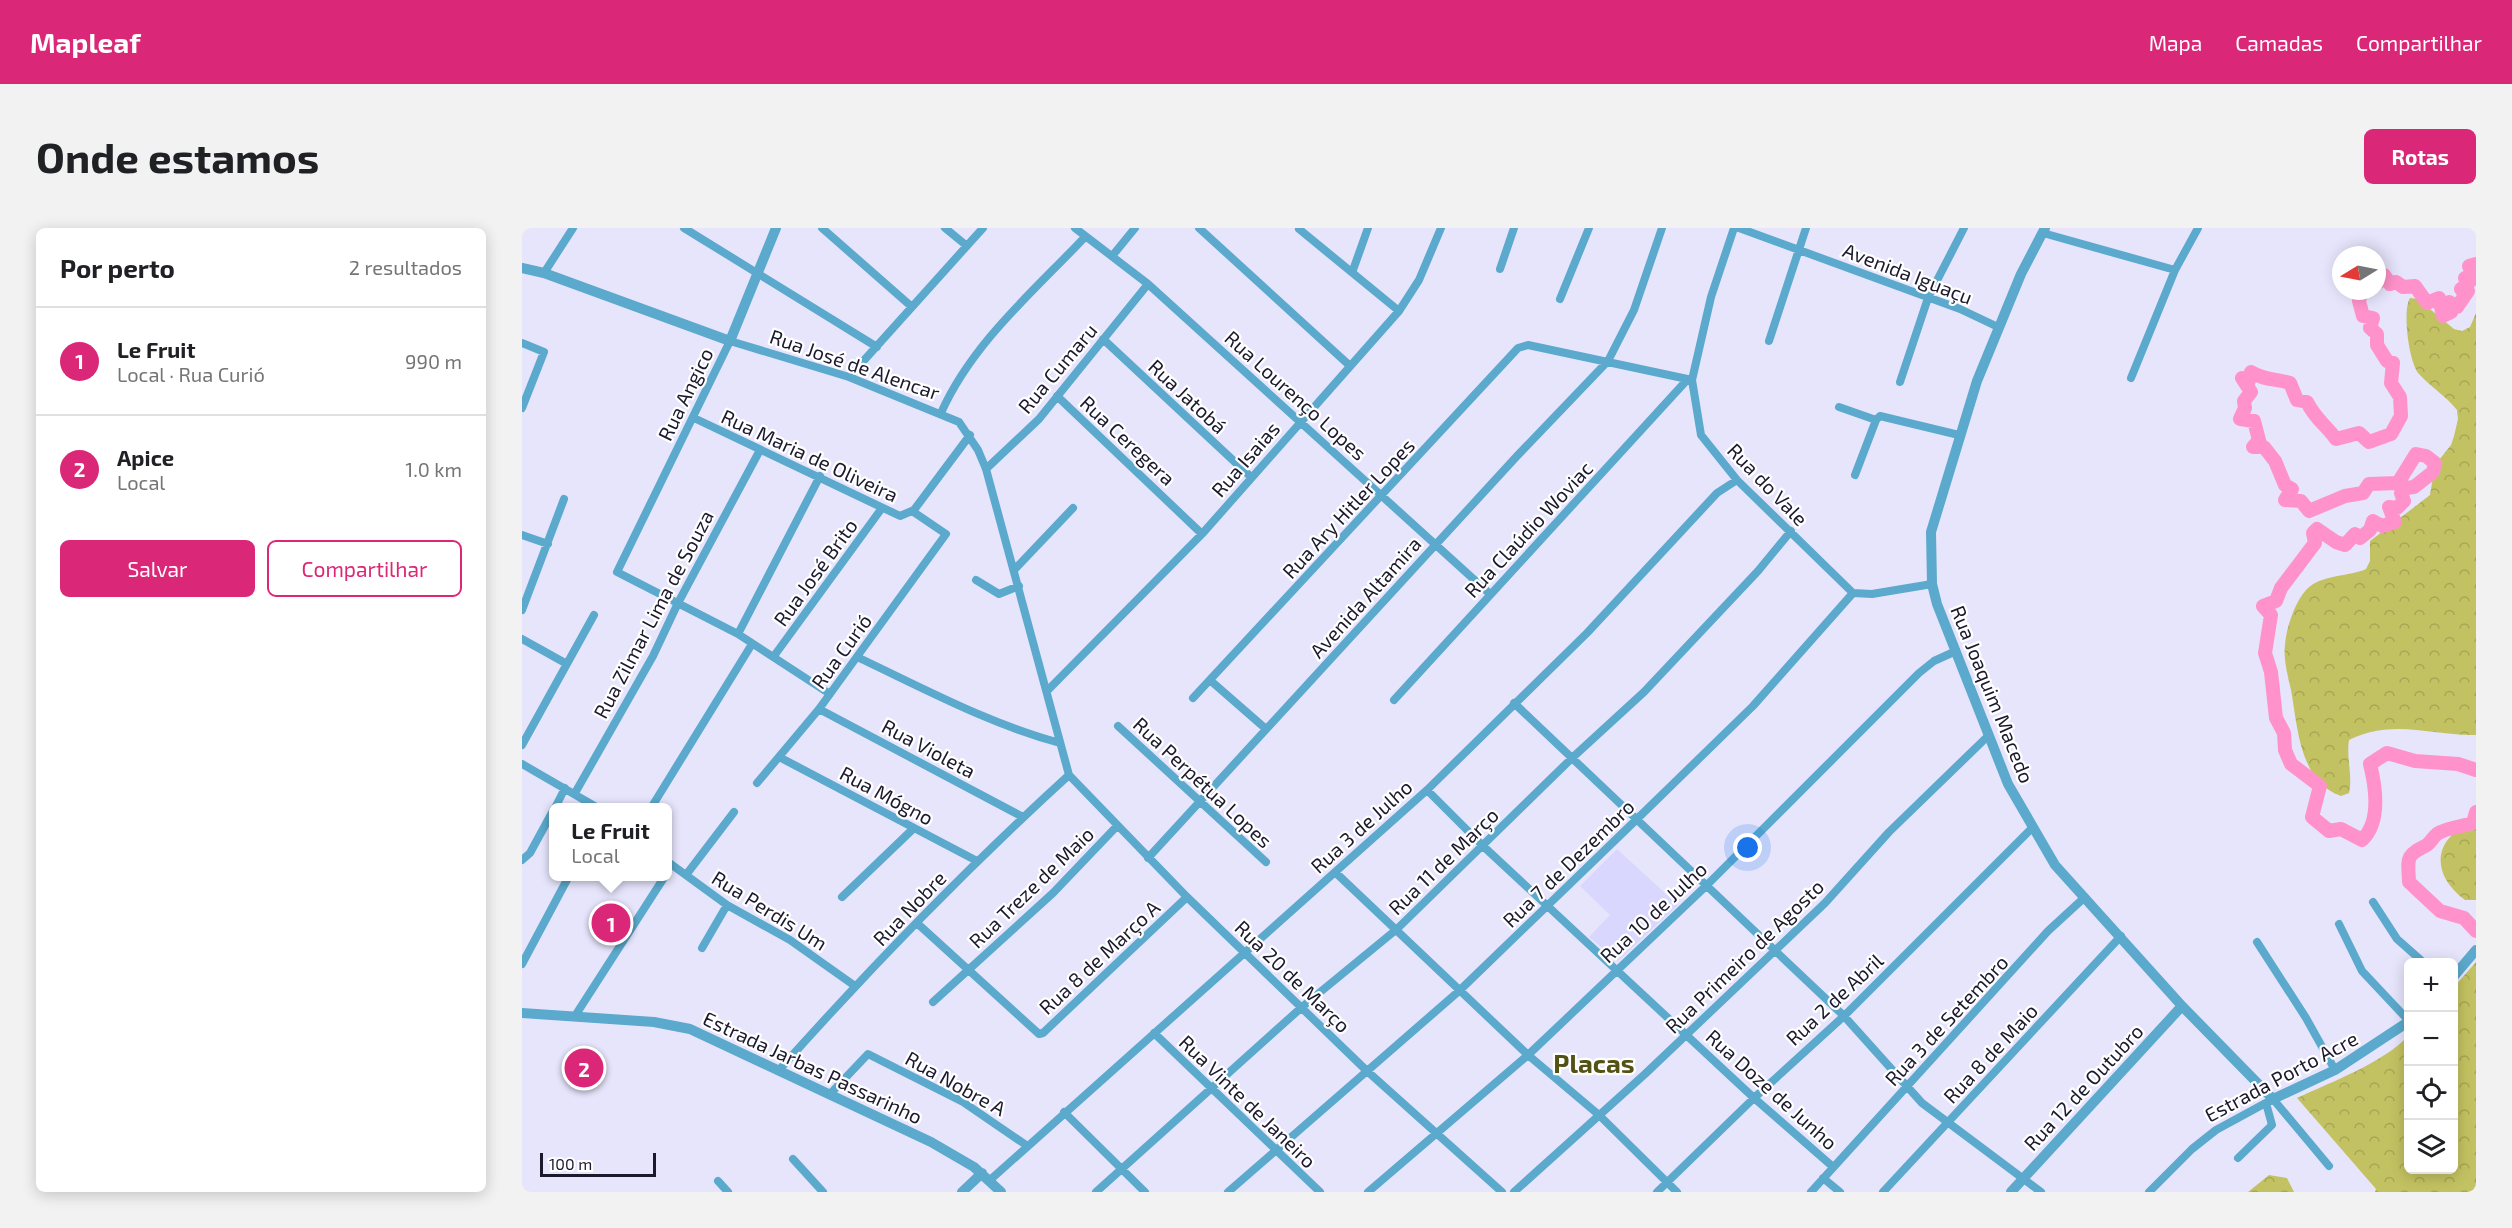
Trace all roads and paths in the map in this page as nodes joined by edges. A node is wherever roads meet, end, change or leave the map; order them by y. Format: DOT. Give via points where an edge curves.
graph roads {
  1 [pos="573,228"];
  2 [pos="684,228"];
  3 [pos="776,228"];
  4 [pos="822,228"];
  5 [pos="945,228"];
  6 [pos="983,228"];
  7 [pos="1075,228"];
  8 [pos="1135,228"];
  9 [pos="1199,228"];
  10 [pos="1368,228"];
  11 [pos="1441,228"];
  12 [pos="1514,228"];
  13 [pos="1589,228"];
  14 [pos="1662,228"];
  15 [pos="1734,228"];
  16 [pos="1738,228"];
  17 [pos="1806,228"];
  18 [pos="1964,228"];
  19 [pos="2198,228"];
  20 [pos="1299,229"];
  21 [pos="2044,230"];
  22 [pos="1085,237"];
  23 [pos="967,246"];
  24 [pos="1798,249"];
  25 [pos="1113,255"];
  26 [pos="522,268"];
  27 [pos="1500,268"];
  28 [pos="1353,270"];
  29 [pos="2175,270"];
  30 [pos="544,273"];
  31 [pos="757,275"];
  32 [pos="1148,284"];
  33 [pos="1928,298"];
  34 [pos="1560,299"];
  35 [pos="912,307"];
  36 [pos="1399,310"];
  37 [pos="1998,327"];
  38 [pos="1103,339"];
  39 [pos="730,341"];
  40 [pos="1769,341"];
  41 [pos="522,342"];
  42 [pos="877,347"];
  43 [pos="1608,360"];
  44 [pos="1349,365"];
  45 [pos="849,377"];
  46 [pos="2131,378"];
  47 [pos="1690,380"];
  48 [pos="1900,382"];
  49 [pos="1057,396"];
  50 [pos="1839,407"];
  51 [pos="522,408"];
  52 [pos="941,413"];
  53 [pos="694,418"];
  54 [pos="1878,418"];
  55 [pos="1301,421"];
  56 [pos="970,435"];
  57 [pos="1959,435"];
  58 [pos="760,450"];
  59 [pos="986,468"];
  60 [pos="1855,475"];
  61 [pos="820,476"];
  62 [pos="1251,477"];
  63 [pos="1737,480"];
  64 [pos="1382,495"];
  65 [pos="564,499"];
  66 [pos="882,508"];
  67 [pos="1073,508"];
  68 [pos="912,511"];
  69 [pos="1791,531"];
  70 [pos="1202,534"];
  71 [pos="522,535"];
  72 [pos="548,544"];
  73 [pos="1434,546"];
  74 [pos="1015,568"];
  75 [pos="976,580"];
  76 [pos="1932,584"];
  77 [pos="1020,586"];
  78 [pos="1853,593"];
  79 [pos="1490,594"];
  80 [pos="678,603"];
  81 [pos="522,610"];
  82 [pos="594,615"];
  83 [pos="738,634"];
  84 [pos="522,639"];
  85 [pos="752,644"];
  86 [pos="1956,651"];
  87 [pos="774,656"];
  88 [pos="857,657"];
  89 [pos="567,664"];
  90 [pos="1211,681"];
  91 [pos="1047,691"];
  92 [pos="830,694"];
  93 [pos="1193,698"];
  94 [pos="1394,700"];
  95 [pos="1514,703"];
  96 [pos="819,709"];
  97 [pos="1118,726"];
  98 [pos="1266,729"];
  99 [pos="1989,735"];
  100 [pos="1060,743"];
  101 [pos="522,745"];
  102 [pos="781,758"];
  103 [pos="1572,758"];
  104 [pos="522,764"];
  105 [pos="1069,775"];
  106 [pos="757,783"];
  107 [pos="565,788"];
  108 [pos="1427,790"];
  109 [pos="575,794"];
  110 [pos="1201,801"];
  111 [pos="557,803"];
  112 [pos="591,803"];
  113 [pos="654,803"];
  114 [pos="734,812"];
  115 [pos="549,817"];
  116 [pos="1023,817"];
  117 [pos="1636,820"];
  118 [pos="1117,826"];
  119 [pos="914,828"];
  120 [pos="2032,828"];
  121 [pos="1483,846"];
  122 [pos="1148,858"];
  123 [pos="522,860"];
  124 [pos="977,861"];
  125 [pos="1266,862"];
  126 [pos="672,868"];
  127 [pos="1335,872"];
  128 [pos="686,875"];
  129 [pos="566,881"];
  130 [pos="662,881"];
  131 [pos="1707,885"];
  132 [pos="842,897"];
  133 [pos="1187,897"];
  134 [pos="2085,897"];
  135 [pos="2373,902"];
  136 [pos="727,905"];
  137 [pos="1548,905"];
  138 [pos="918,924"];
  139 [pos="2339,924"];
  140 [pos="1397,929"];
  141 [pos="2121,936"];
  142 [pos="2257,942"];
  143 [pos="702,948"];
  144 [pos="1775,950"];
  145 [pos="2476,950"];
  146 [pos="1247,953"];
  147 [pos="2418,958"];
  148 [pos="522,964"];
  149 [pos="1616,969"];
  150 [pos="2458,971"];
  151 [pos="968,972"];
  152 [pos="855,986"];
  153 [pos="1459,991"];
  154 [pos="933,1002"];
  155 [pos="2182,1006"];
  156 [pos="1302,1007"];
  157 [pos="522,1013"];
  158 [pos="575,1016"];
  159 [pos="1844,1016"];
  160 [pos="2404,1016"];
  161 [pos="2404,1024"];
  162 [pos="1154,1033"];
  163 [pos="1687,1033"];
  164 [pos="1528,1055"];
  165 [pos="780,1070"];
  166 [pos="2335,1070"];
  167 [pos="1367,1071"];
  168 [pos="1907,1087"];
  169 [pos="1211,1088"];
  170 [pos="831,1094"];
  171 [pos="1754,1098"];
  172 [pos="2270,1101"];
  173 [pos="1064,1112"];
  174 [pos="1599,1115"];
  175 [pos="1949,1122"];
  176 [pos="1436,1134"];
  177 [pos="1026,1145"];
  178 [pos="1277,1151"];
  179 [pos="2238,1158"];
  180 [pos="793,1159"];
  181 [pos="1832,1166"];
  182 [pos="2329,1166"];
  183 [pos="1122,1170"];
  184 [pos="986,1176"];
  185 [pos="1823,1178"];
  186 [pos="2024,1178"];
  187 [pos="718,1180"];
  188 [pos="1667,1183"];
  189 [pos="728,1192"];
  190 [pos="823,1192"];
  191 [pos="962,1192"];
  192 [pos="1001,1192"];
  193 [pos="1096,1192"];
  194 [pos="1145,1192"];
  195 [pos="1228,1192"];
  196 [pos="1320,1192"];
  197 [pos="1368,1192"];
  198 [pos="1502,1192"];
  199 [pos="1514,1192"];
  200 [pos="1657,1192"];
  201 [pos="1677,1192"];
  202 [pos="1811,1192"];
  203 [pos="1840,1192"];
  204 [pos="1883,1192"];
  205 [pos="2011,1192"];
  206 [pos="2041,1192"];
  207 [pos="2149,1192"];
  1 -- 30 [label="street"];
  2 -- 31 [label="street"];
  3 -- 31 [label="street, Rua Angico"];
  4 -- 35 [label="street"];
  5 -- 23 [label="street"];
  6 -- 23 [label="street"];
  7 -- 22 [label="street, Rua Lourenço Lopes"];
  8 -- 25 [label="street"];
  9 -- 44 [label="street"];
  10 -- 28 [label="street"];
  11 -- 36 [label="street, Rua Isaias" via="1419,280"];
  12 -- 27 [label="street"];
  13 -- 34 [label="street"];
  14 -- 43 [label="street, Avenida Altamira" via="1634,310"];
  15 -- 47 [label="street"];
  16 -- 24 [label="street, Avenida Iguaçu"];
  17 -- 24 [label="street"];
  18 -- 33 [label="street"];
  19 -- 29 [label="street"];
  20 -- 28 [label="street"];
  21 -- 29 [label="street"];
  21 -- 37 [label="street, Rua Joaquim Macedo"];
  22 -- 25 [label="street, Rua Lourenço Lopes"];
  22 -- 52 [label="street" via="980,350 951,390"];
  23 -- 35 [label="street"];
  24 -- 33 [label="street, Avenida Iguaçu"];
  24 -- 40 [label="street"];
  25 -- 32 [label="street, Rua Lourenço Lopes"];
  26 -- 30 [label="street, Rua José de Alencar"];
  28 -- 36 [label="street"];
  29 -- 46 [label="street"];
  30 -- 39 [label="street, Rua José de Alencar"];
  31 -- 39 [label="street, Rua Angico"];
  31 -- 42 [label="street"];
  32 -- 38 [label="street, Rua Cumaru"];
  32 -- 55 [label="street, Rua Lourenço Lopes"];
  33 -- 37 [label="street, Avenida Iguaçu"];
  33 -- 48 [label="street"];
  35 -- 42 [label="street"];
  36 -- 44 [label="street, Rua Isaias"];
  37 -- 57 [label="street, Rua Joaquim Macedo"];
  38 -- 49 [label="street, Rua Cumaru"];
  38 -- 62 [label="street, Rua Jatobá"];
  39 -- 45 [label="street, Rua José de Alencar"];
  39 -- 53 [label="street, Rua Angico"];
  41 -- 51 [label="street" via="544,352"];
  42 -- 45 [label="street"];
  43 -- 47 [label="street"];
  43 -- 64 [label="street, Rua Ary Hitler Lopes" via="1528,345 1514,351"];
  43 -- 73 [label="street, Avenida Altamira"];
  44 -- 55 [label="street, Rua Isaias"];
  45 -- 52 [label="street, Rua José de Alencar"];
  47 -- 63 [label="street, Rua do Vale" via="1701,435"];
  47 -- 79 [label="street, Rua Claúdio Woviac"];
  49 -- 59 [label="street, Rua Cumaru"];
  49 -- 70 [label="street, Rua Ceregera"];
  50 -- 54 [label="street"];
  52 -- 56 [label="street, Rua José de Alencar" via="959,422"];
  53 -- 58 [label="street, Rua Maria de Oliveira"];
  53 -- 80 [label="street, Rua Angico" via="617,572"];
  54 -- 57 [label="street"];
  54 -- 60 [label="street"];
  55 -- 62 [label="street, Rua Isaias"];
  55 -- 64 [label="street, Rua Lourenço Lopes"];
  56 -- 59 [label="street, Rua José de Alencar"];
  56 -- 68 [label="street"];
  57 -- 76 [label="street, Rua Joaquim Macedo" via="1931,532"];
  58 -- 61 [label="street, Rua Maria de Oliveira"];
  58 -- 80 [label="street, Rua Zilmar Lima de Souza"];
  59 -- 74 [label="street, Rua José de Alencar"];
  61 -- 66 [label="street, Rua Maria de Oliveira"];
  61 -- 83 [label="street"];
  62 -- 70 [label="street, Rua Isaias"];
  63 -- 69 [label="street, Rua do Vale"];
  63 -- 95 [label="street, Rua 3 de Julho" via="1718,493 1587,633"];
  64 -- 73 [label="street, Rua Lourenço Lopes"];
  64 -- 90 [label="street, Rua Ary Hitler Lopes"];
  65 -- 72 [label="street"];
  66 -- 68 [label="street, Rua Maria de Oliveira" via="900,516"];
  66 -- 87 [label="street, Rua José Brito"];
  67 -- 74 [label="street"];
  68 -- 88 [label="street, Rua Curió" via="946,534"];
  69 -- 78 [label="street, Rua do Vale"];
  69 -- 103 [label="street, Rua 11 de Março" via="1671,665"];
  70 -- 91 [label="street, Rua Isaias"];
  71 -- 72 [label="street"];
  72 -- 81 [label="street"];
  73 -- 79 [label="street, Rua Lourenço Lopes"];
  73 -- 98 [label="street, Avenida Altamira"];
  74 -- 77 [label="street, Rua José de Alencar"];
  75 -- 77 [label="street" via="999,594"];
  76 -- 78 [label="street" via="1872,594"];
  76 -- 86 [label="street, Rua Joaquim Macedo" via="1942,621"];
  77 -- 91 [label="street, Rua José de Alencar"];
  78 -- 117 [label="street, Rua 7 de Dezembro" via="1753,706"];
  79 -- 94 [label="street, Rua Claúdio Woviac"];
  80 -- 83 [label="street"];
  80 -- 109 [label="street, Rua Zilmar Lima de Souza" via="653,656"];
  82 -- 89 [label="street"];
  83 -- 85 [label="street"];
  84 -- 89 [label="street"];
  85 -- 87 [label="street"];
  85 -- 113 [label="street"];
  86 -- 99 [label="street, Rua Joaquim Macedo"];
  86 -- 131 [label="street, Rua 10 de Julho" via="1919,673"];
  87 -- 92 [label="street"];
  88 -- 92 [label="street, Rua Curió"];
  88 -- 100 [label="street" via="960,707 1028,735"];
  89 -- 101 [label="street"];
  90 -- 93 [label="street, Rua Ary Hitler Lopes"];
  90 -- 98 [label="street"];
  91 -- 100 [label="street, Rua José de Alencar"];
  92 -- 96 [label="street, Rua Curió"];
  95 -- 103 [label="street"];
  95 -- 108 [label="street, Rua 3 de Julho"];
  96 -- 102 [label="street, Rua Curió"];
  96 -- 116 [label="street, Rua Violeta"];
  97 -- 110 [label="street, Rua Perpétua Lopes"];
  98 -- 110 [label="street, Avenida Altamira"];
  99 -- 120 [label="street, Rua Joaquim Macedo" via="2008,784"];
  99 -- 144 [label="street, Rua Primeiro de Agosto"];
  100 -- 105 [label="street, Rua José de Alencar"];
  102 -- 106 [label="street, Rua Curió"];
  102 -- 119 [label="street, Rua Mógno"];
  103 -- 117 [label="street"];
  103 -- 121 [label="street, Rua 11 de Março"];
  104 -- 107 [label="street"];
  105 -- 116 [label="street, Rua Nobre"];
  105 -- 118 [label="street, Rua 20 de Março"];
  107 -- 109 [label="street"];
  107 -- 111 [label="street"];
  108 -- 121 [label="street, Rua Doze de Junho"];
  108 -- 127 [label="street, Rua 3 de Julho"];
  109 -- 112 [label="street"];
  110 -- 122 [label="street, Avenida Altamira"];
  110 -- 125 [label="street, Rua Perpétua Lopes"];
  114 -- 128 [label="street"];
  115 -- 123 [label="street" via="530,853"];
  116 -- 124 [label="street, Rua Nobre"];
  117 -- 131 [label="street"];
  117 -- 137 [label="street, Rua 7 de Dezembro"];
  118 -- 122 [label="street, Rua 20 de Março"];
  118 -- 151 [label="street, Rua Treze de Maio"];
  119 -- 124 [label="street, Rua Mógno"];
  119 -- 132 [label="street"];
  120 -- 134 [label="street, Rua Joaquim Macedo" via="2055,865"];
  120 -- 159 [label="street, Rua 2 de Abril"];
  121 -- 137 [label="street, Rua Doze de Junho"];
  121 -- 140 [label="street, Rua 11 de Março"];
  122 -- 133 [label="street, Rua 20 de Março"];
  124 -- 138 [label="street, Rua Nobre"];
  126 -- 128 [label="street, Rua Perdis Um"];
  127 -- 140 [label="street"];
  127 -- 146 [label="street, Rua 3 de Julho"];
  128 -- 136 [label="street, Rua Perdis Um"];
  129 -- 148 [label="street"];
  130 -- 158 [label="street"];
  131 -- 144 [label="street"];
  131 -- 149 [label="street, Rua 10 de Julho"];
  133 -- 146 [label="street, Rua 20 de Março"];
  133 -- 151 [label="street, Rua 8 de Março A" via="1044,1033 1032,1030"];
  134 -- 141 [label="street, Rua Joaquim Macedo"];
  134 -- 168 [label="street, Rua 3 de Setembro" via="2048,931"];
  135 -- 147 [label="street" via="2397,939"];
  136 -- 143 [label="street"];
  136 -- 152 [label="street, Rua Perdis Um" via="790,940"];
  137 -- 149 [label="street, Rua Doze de Junho"];
  137 -- 153 [label="street, Rua 7 de Dezembro"];
  138 -- 151 [label="street"];
  138 -- 152 [label="street, Rua Nobre"];
  139 -- 160 [label="street" via="2362,971"];
  140 -- 153 [label="street"];
  140 -- 156 [label="street, Rua 11 de Março"];
  141 -- 155 [label="street, Rua Joaquim Macedo"];
  141 -- 175 [label="street, Rua 8 de Maio"];
  142 -- 166 [label="street"];
  144 -- 159 [label="street"];
  144 -- 163 [label="street, Rua Primeiro de Agosto"];
  145 -- 150 [label="street"];
  146 -- 156 [label="street, Rua 20 de Março"];
  146 -- 162 [label="street, Rua 3 de Julho"];
  149 -- 163 [label="street, Rua Doze de Junho"];
  149 -- 164 [label="street, Rua 10 de Julho"];
  151 -- 154 [label="street, Rua Treze de Maio"];
  152 -- 165 [label="street, Rua Nobre"];
  153 -- 164 [label="street"];
  153 -- 167 [label="street, Rua 7 de Dezembro"];
  155 -- 172 [label="street, Rua Joaquim Macedo"];
  155 -- 186 [label="street, Rua 12 de Outubro"];
  156 -- 167 [label="street, Rua 20 de Março"];
  156 -- 169 [label="street, Rua 11 de Março"];
  157 -- 158 [label="street, Estrada Jarbas Passarinho"];
  158 -- 165 [label="street, Estrada Jarbas Passarinho" via="690,1029"];
  159 -- 168 [label="street"];
  159 -- 171 [label="street, Rua 2 de Abril"];
  161 -- 166 [label="street, Estrada Porto Acre"];
  162 -- 169 [label="street, Rua Vinte de Janeiro"];
  162 -- 173 [label="street, Rua 3 de Julho"];
  163 -- 171 [label="street, Rua Doze de Junho"];
  163 -- 174 [label="street, Rua Primeiro de Agosto"];
  164 -- 174 [label="street"];
  164 -- 176 [label="street, Rua 10 de Julho"];
  165 -- 170 [label="street, Estrada Jarbas Passarinho"];
  166 -- 172 [label="street, Estrada Porto Acre"];
  167 -- 176 [label="street, Rua 20 de Março"];
  167 -- 178 [label="street, Rua 7 de Dezembro"];
  168 -- 175 [label="street"];
  168 -- 181 [label="street, Rua 3 de Setembro"];
  169 -- 178 [label="street, Rua Vinte de Janeiro"];
  169 -- 183 [label="street, Rua 11 de Março"];
  170 -- 177 [label="street, Rua Nobre A" via="868,1054 963,1102"];
  170 -- 184 [label="street, Estrada Jarbas Passarinho" via="931,1142"];
  171 -- 181 [label="street, Rua Doze de Junho"];
  171 -- 188 [label="street, Rua 2 de Abril"];
  172 -- 179 [label="street" via="2272,1125"];
  172 -- 182 [label="street"];
  172 -- 207 [label="street, Estrada Porto Acre" via="2216,1130"];
  173 -- 177 [label="street, Rua 3 de Julho"];
  173 -- 183 [label="street"];
  174 -- 188 [label="street"];
  174 -- 199 [label="street, Rua Primeiro de Agosto"];
  175 -- 186 [label="street"];
  175 -- 204 [label="street, Rua 8 de Maio"];
  176 -- 197 [label="street, Rua 10 de Julho"];
  176 -- 198 [label="street, Rua 20 de Março"];
  177 -- 184 [label="street, Rua 3 de Julho"];
  178 -- 195 [label="street, Rua 7 de Dezembro"];
  178 -- 196 [label="street, Rua Vinte de Janeiro"];
  180 -- 190 [label="street"];
  181 -- 185 [label="street, Rua 3 de Setembro"];
  183 -- 193 [label="street, Rua 11 de Março"];
  183 -- 194 [label="street"];
  184 -- 191 [label="street"];
  184 -- 192 [label="street, Estrada Jarbas Passarinho"];
  185 -- 202 [label="street, Rua 3 de Setembro"];
  185 -- 203 [label="street, Rua Doze de Junho"];
  186 -- 205 [label="street, Rua 12 de Outubro"];
  186 -- 206 [label="street"];
  187 -- 189 [label="street"];
  188 -- 200 [label="street, Rua 2 de Abril"];
  188 -- 201 [label="street"];
}
